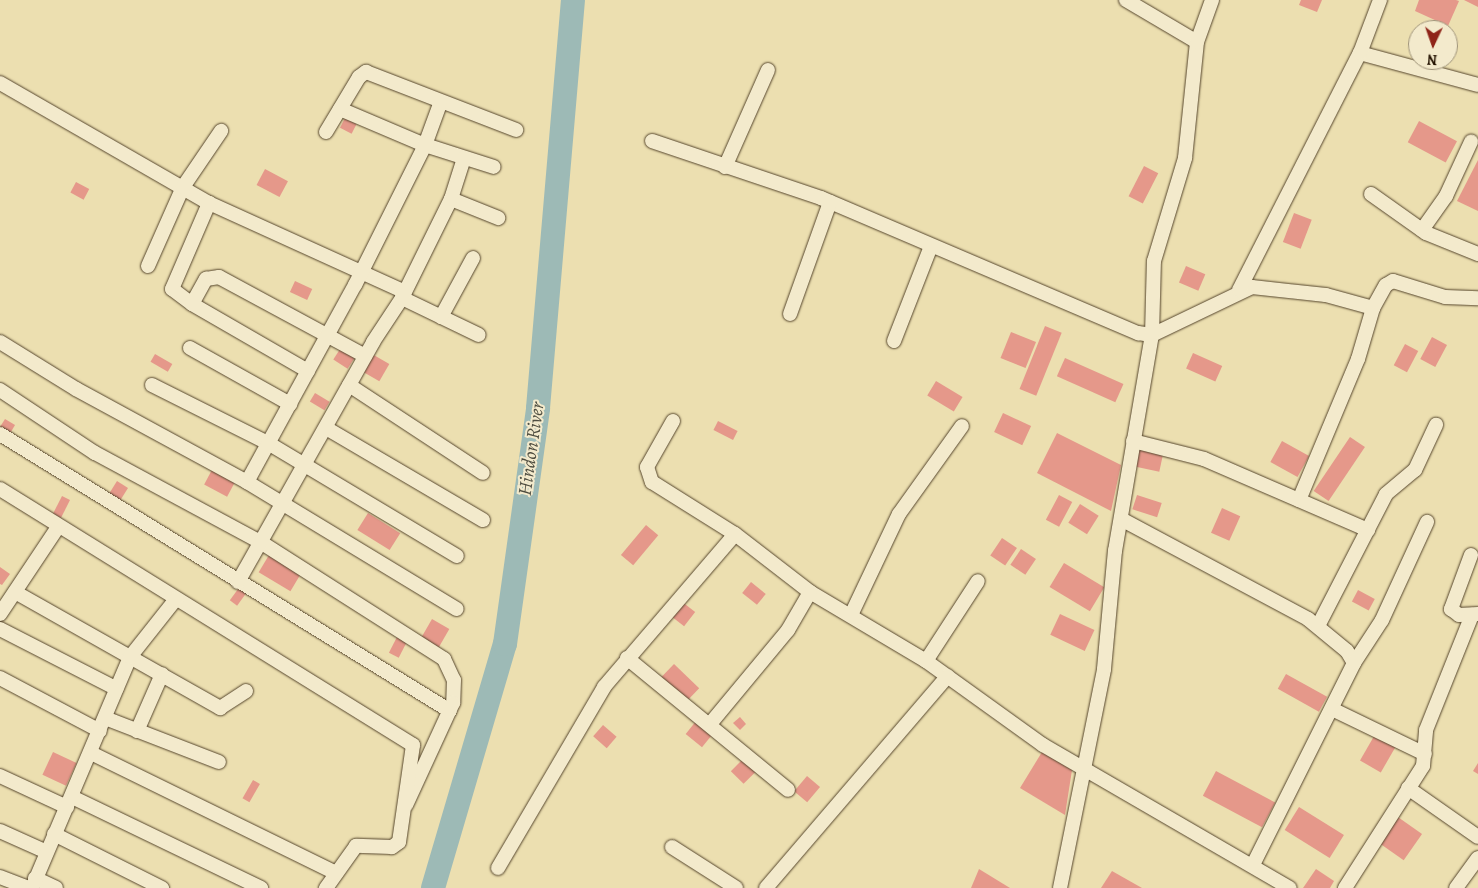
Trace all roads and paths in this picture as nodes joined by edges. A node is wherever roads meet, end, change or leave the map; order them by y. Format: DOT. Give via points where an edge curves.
graph roads {
  1 [pos="1126,0"];
  2 [pos="1212,0"];
  3 [pos="1380,0"];
  4 [pos="1197,42"];
  5 [pos="1360,53"];
  6 [pos="768,70"];
  7 [pos="0,83"];
  8 [pos="1478,85"];
  9 [pos="440,104"];
  10 [pos="340,109"];
  11 [pos="516,130"];
  12 [pos="221,131"];
  13 [pos="326,132"];
  14 [pos="652,141"];
  15 [pos="1471,142"];
  16 [pos="425,145"];
  17 [pos="464,158"];
  18 [pos="494,167"];
  19 [pos="725,167"];
  20 [pos="183,187"];
  21 [pos="1371,194"];
  22 [pos="451,199"];
  23 [pos="209,202"];
  24 [pos="830,202"];
  25 [pos="498,218"];
  26 [pos="1422,230"];
  27 [pos="931,246"];
  28 [pos="1478,254"];
  29 [pos="473,258"];
  30 [pos="148,266"];
  31 [pos="362,272"];
  32 [pos="1239,290"];
  33 [pos="404,295"];
  34 [pos="1478,298"];
  35 [pos="192,304"];
  36 [pos="1373,308"];
  37 [pos="790,314"];
  38 [pos="441,317"];
  39 [pos="1152,335"];
  40 [pos="327,336"];
  41 [pos="479,336"];
  42 [pos="894,341"];
  43 [pos="1,344"];
  44 [pos="190,348"];
  45 [pos="365,356"];
  46 [pos="308,371"];
  47 [pos="152,385"];
  48 [pos="349,385"];
  49 [pos="0,390"];
  50 [pos="290,404"];
  51 [pos="673,421"];
  52 [pos="1436,425"];
  53 [pos="962,426"];
  54 [pos="326,428"];
  55 [pos="0,434"];
  56 [pos="1133,441"];
  57 [pos="268,443"];
  58 [pos="304,468"];
  59 [pos="483,473"];
  60 [pos="247,482"];
  61 [pos="0,489"];
  62 [pos="1298,500"];
  63 [pos="283,504"];
  64 [pos="1121,519"];
  65 [pos="483,520"];
  66 [pos="1427,522"];
  67 [pos="58,527"];
  68 [pos="1368,530"];
  69 [pos="735,534"];
  70 [pos="262,543"];
  71 [pos="1472,555"];
  72 [pos="457,556"];
  73 [pos="978,581"];
  74 [pos="238,582"];
  75 [pos="15,592"];
  76 [pos="810,592"];
  77 [pos="176,599"];
  78 [pos="457,609"];
  79 [pos="0,614"];
  80 [pos="1475,614"];
  81 [pos="851,615"];
  82 [pos="1318,626"];
  83 [pos="0,628"];
  84 [pos="130,657"];
  85 [pos="627,658"];
  86 [pos="926,661"];
  87 [pos="1354,663"];
  88 [pos="162,674"];
  89 [pos="948,676"];
  90 [pos="0,678"];
  91 [pos="117,689"];
  92 [pos="246,691"];
  93 [pos="1334,710"];
  94 [pos="450,711"];
  95 [pos="710,724"];
  96 [pos="102,725"];
  97 [pos="137,731"];
  98 [pos="91,753"];
  99 [pos="1426,754"];
  100 [pos="219,762"];
  101 [pos="1086,772"];
  102 [pos="0,776"];
  103 [pos="1408,788"];
  104 [pos="788,790"];
  105 [pos="70,802"];
  106 [pos="404,808"];
  107 [pos="0,831"];
  108 [pos="54,834"];
  109 [pos="1478,837"];
  110 [pos="672,847"];
  111 [pos="47,852"];
  112 [pos="1478,858"];
  113 [pos="1253,865"];
  114 [pos="498,868"];
  115 [pos="336,874"];
  116 [pos="0,877"];
  117 [pos="32,885"];
  118 [pos="56,888"];
  119 [pos="162,888"];
  120 [pos="262,888"];
  121 [pos="326,888"];
  122 [pos="736,888"];
  123 [pos="766,888"];
  124 [pos="1060,888"];
  125 [pos="1290,888"];
  126 [pos="1345,888"];
  127 [pos="1456,888"];
  1 -- 4 [label="street"];
  2 -- 4 [label="street"];
  3 -- 5 [label="street"];
  4 -- 39 [label="street" via="1185,158 1151,279"];
  5 -- 8 [label="street"];
  5 -- 32 [label="street"];
  6 -- 19 [label="street"];
  7 -- 20 [label="street"];
  9 -- 10 [label="street" via="366,72"];
  9 -- 11 [label="street"];
  9 -- 16 [label="street"];
  10 -- 13 [label="street"];
  10 -- 16 [label="street"];
  12 -- 20 [label="street"];
  14 -- 19 [label="street"];
  15 -- 26 [label="street" via="1446,196"];
  16 -- 17 [label="street"];
  16 -- 31 [label="street"];
  17 -- 18 [label="street"];
  17 -- 22 [label="street"];
  19 -- 24 [label="street"];
  20 -- 23 [label="street"];
  20 -- 30 [label="street"];
  21 -- 26 [label="street"];
  22 -- 25 [label="street"];
  22 -- 33 [label="street"];
  23 -- 31 [label="street"];
  23 -- 35 [label="street" via="172,289"];
  24 -- 27 [label="street"];
  24 -- 37 [label="street"];
  26 -- 28 [label="street"];
  27 -- 39 [label="street" via="1016,284"];
  27 -- 42 [label="street"];
  29 -- 38 [label="street"];
  31 -- 33 [label="street"];
  31 -- 40 [label="street"];
  32 -- 36 [label="street" via="1268,288 1326,295"];
  32 -- 39 [label="street"];
  33 -- 38 [label="street"];
  33 -- 45 [label="street"];
  34 -- 36 [label="street" via="1444,297 1393,281"];
  35 -- 40 [label="street" via="206,279 214,275"];
  35 -- 46 [label="street"];
  36 -- 62 [label="street" via="1358,359"];
  38 -- 41 [label="street"];
  39 -- 56 [label="street"];
  40 -- 45 [label="street"];
  40 -- 46 [label="street"];
  43 -- 60 [label="street" via="76,389"];
  44 -- 50 [label="street"];
  45 -- 48 [label="street"];
  46 -- 50 [label="street"];
  47 -- 57 [label="street"];
  48 -- 54 [label="street"];
  48 -- 59 [label="street"];
  49 -- 70 [label="street" via="95,453"];
  50 -- 57 [label="street"];
  51 -- 69 [label="street" via="647,468 648,477"];
  52 -- 68 [label="street" via="1415,470 1392,486"];
  53 -- 81 [label="street" via="899,514"];
  54 -- 58 [label="street"];
  54 -- 65 [label="street"];
  55 -- 74 [label="street"];
  56 -- 62 [label="street" via="1204,459"];
  56 -- 64 [label="street"];
  57 -- 58 [label="street"];
  57 -- 60 [label="street"];
  58 -- 63 [label="street"];
  58 -- 72 [label="street"];
  60 -- 63 [label="street"];
  61 -- 67 [label="street"];
  62 -- 68 [label="street"];
  63 -- 70 [label="street"];
  63 -- 78 [label="street"];
  64 -- 82 [label="street"];
  64 -- 101 [label="street" via="1104,669"];
  66 -- 87 [label="street" via="1382,620"];
  67 -- 75 [label="street"];
  67 -- 77 [label="street" via="88,540"];
  68 -- 82 [label="street"];
  69 -- 76 [label="street"];
  69 -- 85 [label="street"];
  70 -- 74 [label="street"];
  70 -- 94 [label="street" via="444,659 454,680"];
  71 -- 80 [label="street" via="1451,609 1459,615"];
  73 -- 86 [label="street"];
  74 -- 94 [label="street"];
  75 -- 79 [label="street"];
  75 -- 84 [label="street"];
  76 -- 81 [label="street"];
  76 -- 95 [label="street" via="788,630"];
  77 -- 84 [label="street"];
  77 -- 106 [label="street" via="408,740 414,752 406,776"];
  80 -- 99 [label="street" via="1426,730"];
  81 -- 86 [label="street"];
  82 -- 87 [label="street" via="1347,651"];
  83 -- 91 [label="street"];
  84 -- 88 [label="street"];
  84 -- 91 [label="street"];
  85 -- 95 [label="street"];
  85 -- 114 [label="street" via="604,687"];
  86 -- 89 [label="street"];
  87 -- 93 [label="street"];
  88 -- 92 [label="street" via="220,708"];
  88 -- 97 [label="street"];
  89 -- 101 [label="street"];
  89 -- 123 [label="street"];
  90 -- 96 [label="street"];
  91 -- 96 [label="street"];
  93 -- 99 [label="street"];
  93 -- 113 [label="street"];
  94 -- 106 [label="street"];
  95 -- 104 [label="street"];
  96 -- 97 [label="street"];
  96 -- 98 [label="street"];
  97 -- 100 [label="street"];
  98 -- 105 [label="street"];
  98 -- 115 [label="street"];
  99 -- 103 [label="street"];
  101 -- 113 [label="street"];
  101 -- 124 [label="street"];
  102 -- 105 [label="street"];
  103 -- 109 [label="street"];
  103 -- 126 [label="street"];
  105 -- 108 [label="street"];
  105 -- 120 [label="street"];
  106 -- 115 [label="street" via="399,842 392,847 356,846"];
  107 -- 111 [label="street"];
  108 -- 111 [label="street"];
  108 -- 119 [label="street"];
  110 -- 122 [label="street"];
  111 -- 117 [label="street"];
  112 -- 127 [label="street"];
  113 -- 125 [label="street"];
  115 -- 121 [label="street"];
  116 -- 117 [label="street"];
  117 -- 118 [label="street"];
}
